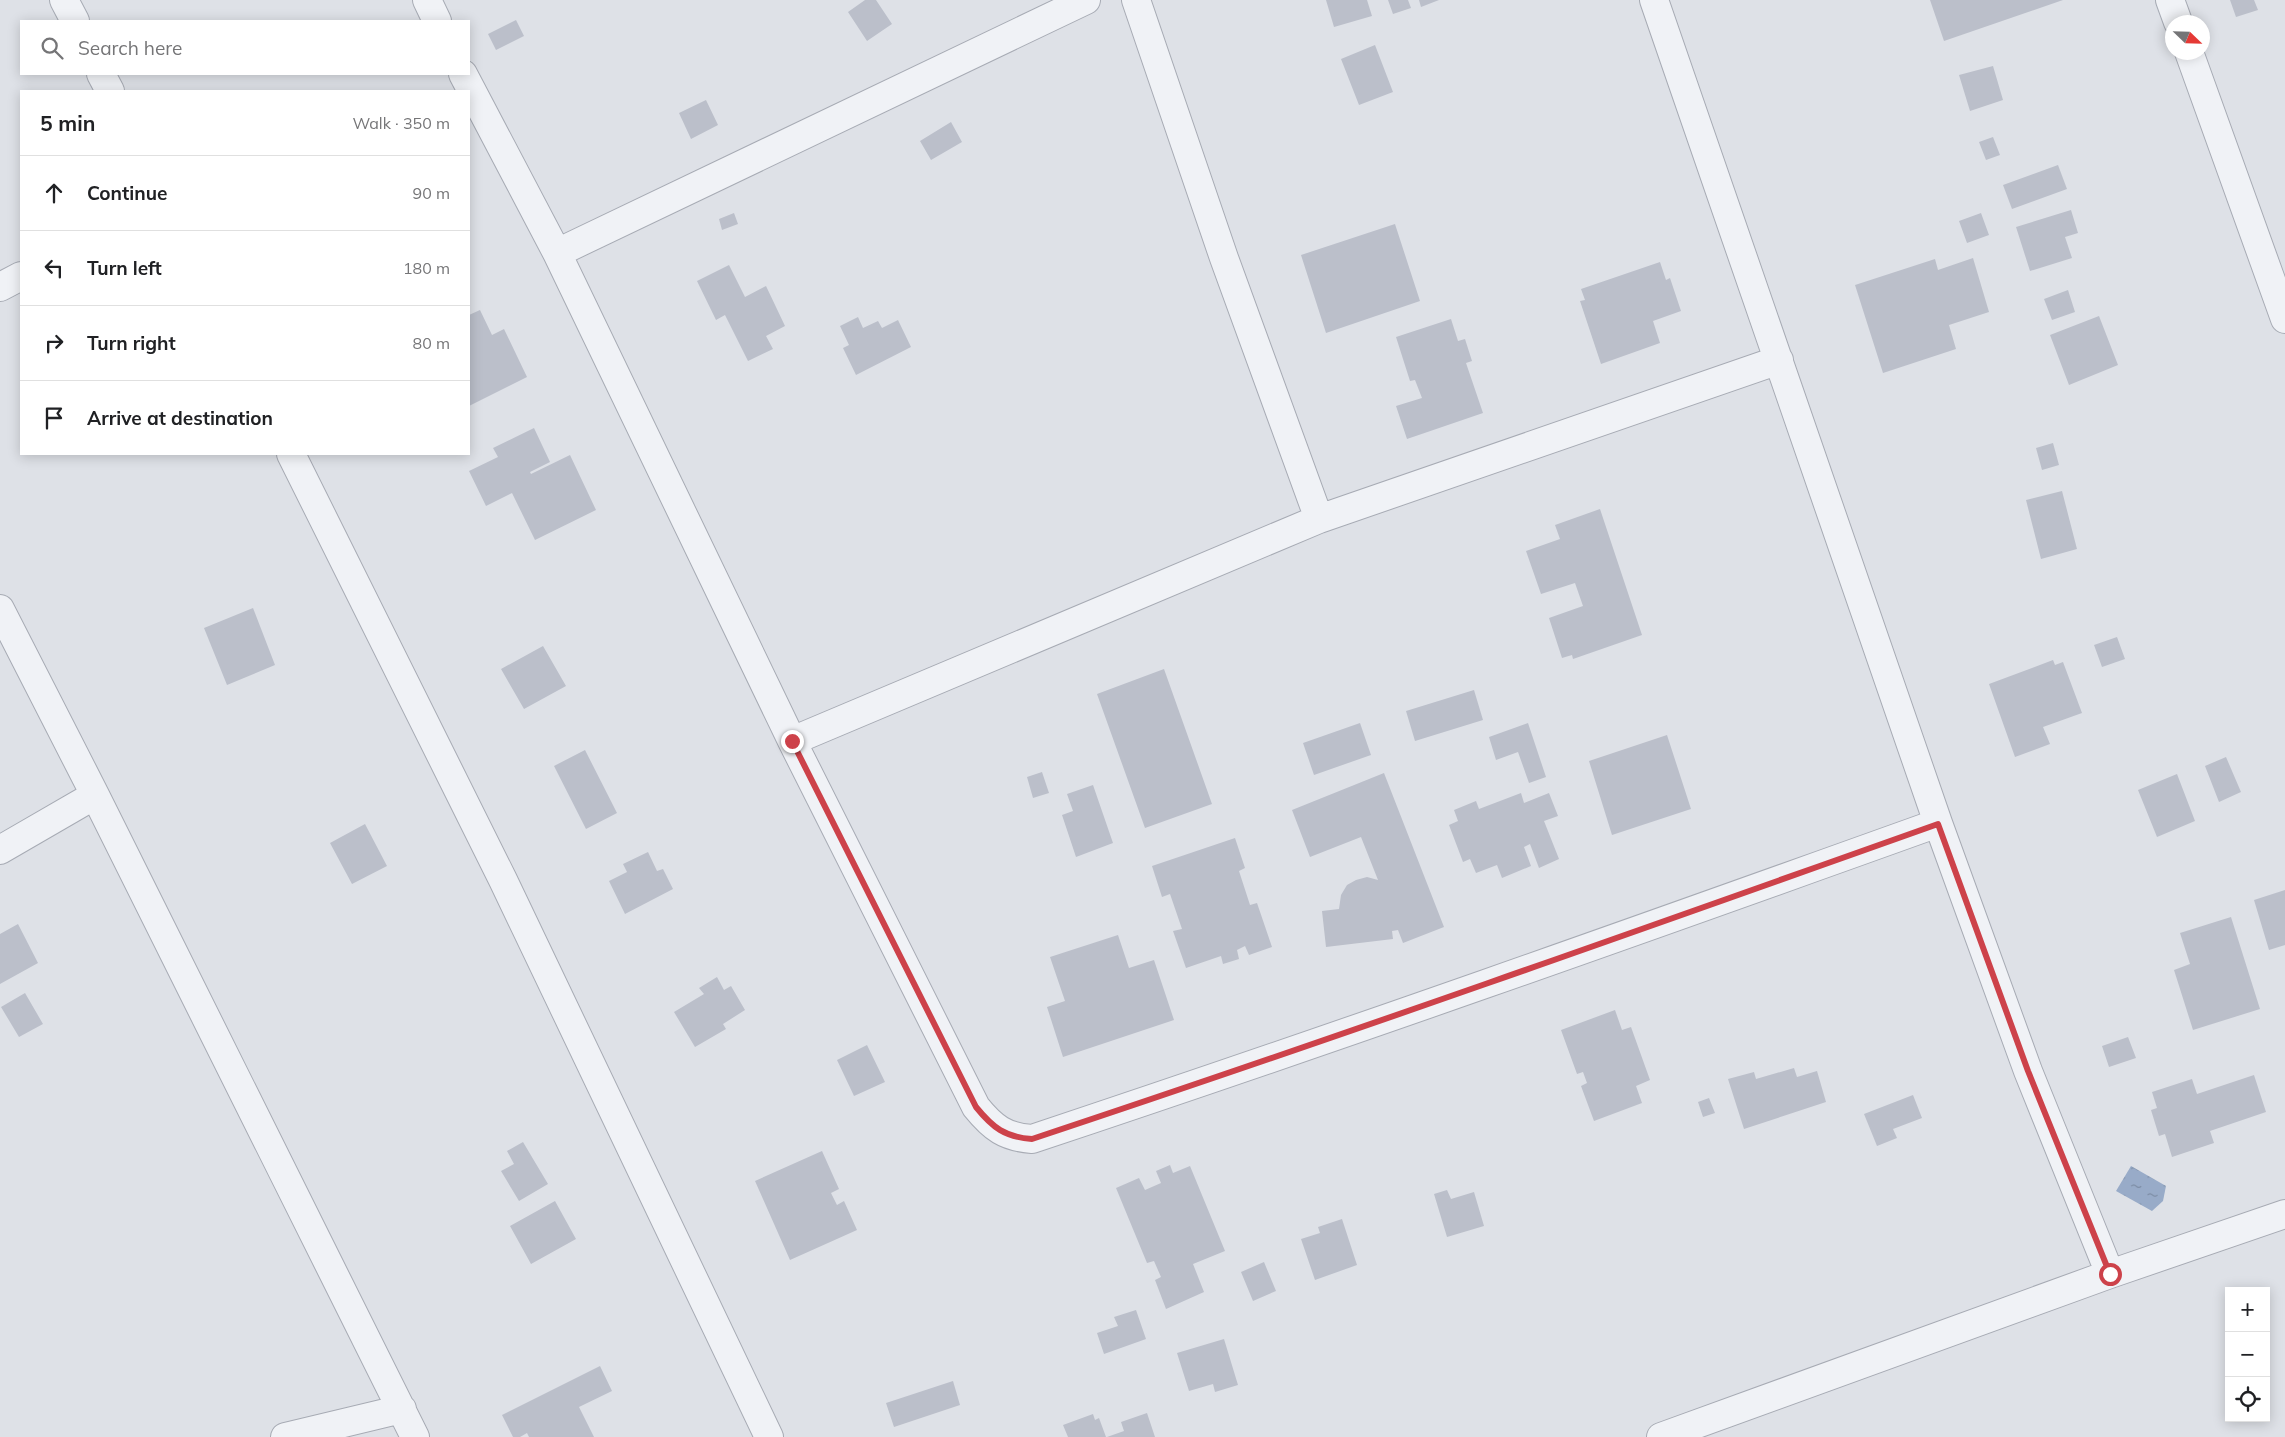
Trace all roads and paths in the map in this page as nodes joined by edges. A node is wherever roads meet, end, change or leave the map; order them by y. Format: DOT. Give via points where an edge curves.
graph roads {
  1 [pos="64,0"];
  2 [pos="426,0"];
  3 [pos="1086,0"];
  4 [pos="1136,0"];
  5 [pos="1654,0"];
  6 [pos="2170,0"];
  7 [pos="2175,15"];
  8 [pos="74,20"];
  9 [pos="436,20"];
  10 [pos="2192,60"];
  11 [pos="102,75"];
  12 [pos="464,75"];
  13 [pos="109,90"];
  14 [pos="557,253"];
  15 [pos="2275,261"];
  16 [pos="20,277"];
  17 [pos="0,287"];
  18 [pos="2285,319"];
  19 [pos="1778,360"];
  20 [pos="291,455"];
  21 [pos="1319,519"];
  22 [pos="0,610"];
  23 [pos="792,741"];
  24 [pos="95,795"];
  25 [pos="1938,824"];
  26 [pos="0,850"];
  27 [pos="2285,1214"];
  28 [pos="2110,1274"];
  29 [pos="402,1409"];
  30 [pos="1672,1435"];
  31 [pos="286,1437"];
  32 [pos="415,1437"];
  33 [pos="769,1437"];
  1 -- 8 [label="street"];
  2 -- 9 [label="street"];
  3 -- 14 [label="street"];
  4 -- 21 [label="street" via="1224,258"];
  5 -- 19 [label="street"];
  6 -- 7 [label="street"];
  10 -- 15 [label="street"];
  11 -- 13 [label="street"];
  12 -- 14 [label="street"];
  14 -- 23 [label="street"];
  15 -- 18 [label="street"];
  16 -- 17 [label="street"];
  19 -- 21 [label="street"];
  19 -- 25 [label="street"];
  20 -- 33 [label="street" via="503,880"];
  21 -- 23 [label="street"];
  22 -- 24 [label="street"];
  23 -- 25 [label="street" via="976,1107 990,1124 1006,1134 1032,1139 1481,987"];
  24 -- 26 [label="street"];
  24 -- 29 [label="street"];
  25 -- 28 [label="street" via="2028,1071"];
  27 -- 28 [label="street"];
  28 -- 30 [label="street"];
  29 -- 31 [label="street"];
  29 -- 32 [label="street"];
}
